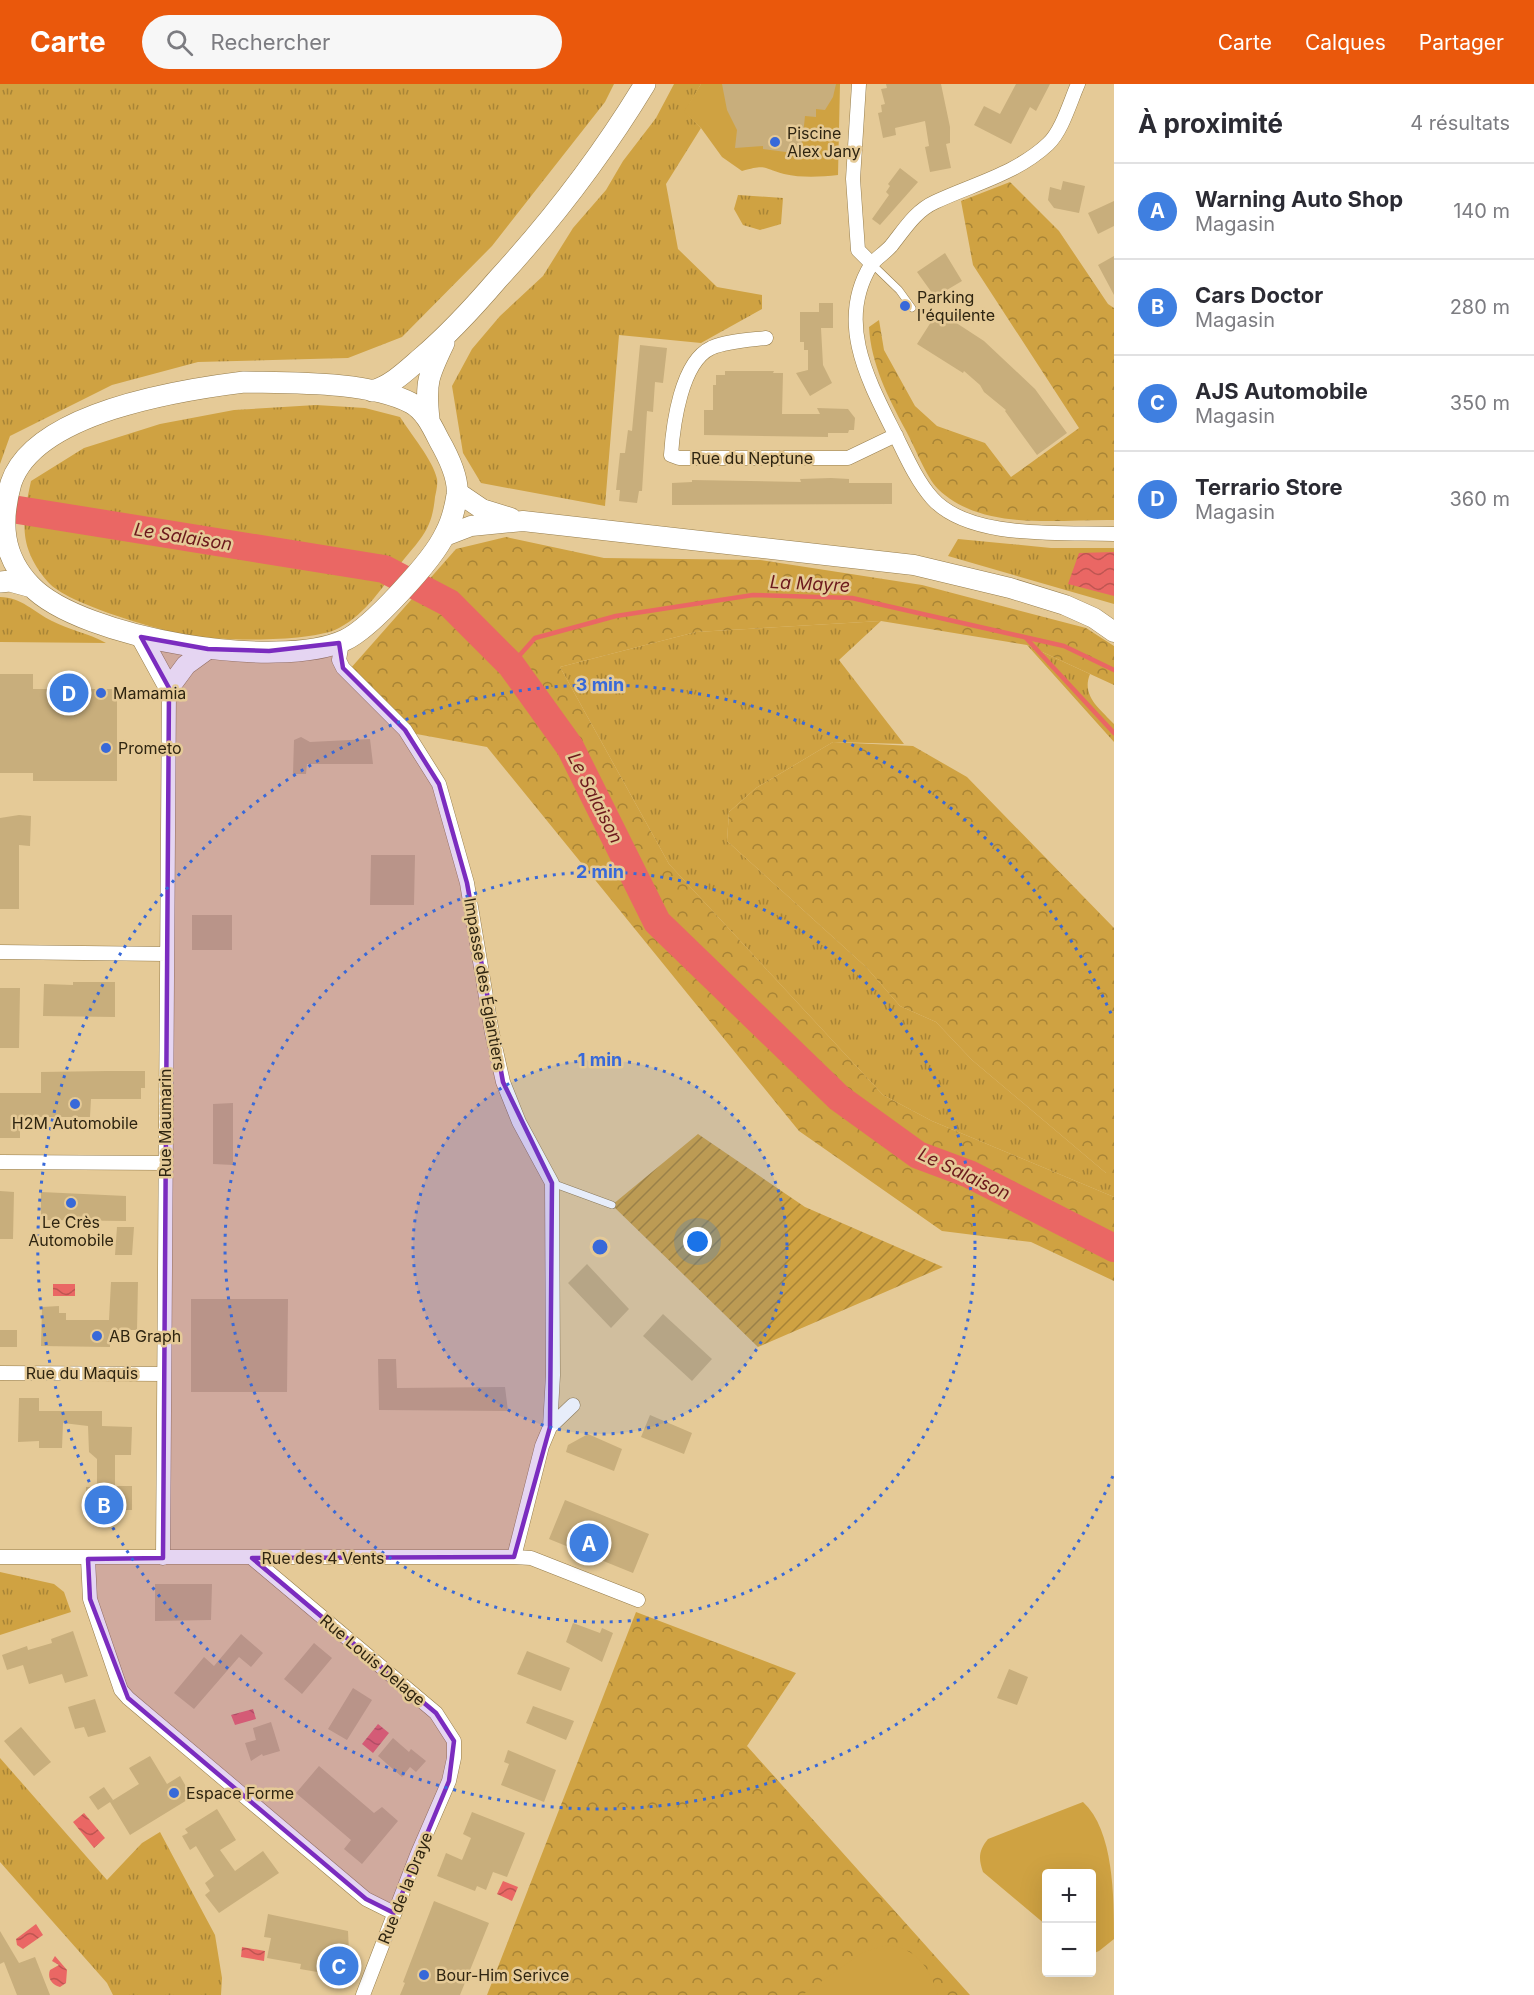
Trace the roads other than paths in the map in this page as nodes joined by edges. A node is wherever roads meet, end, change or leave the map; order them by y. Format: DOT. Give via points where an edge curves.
graph roads {
  1 [pos="645,84"];
  2 [pos="859,84"];
  3 [pos="1078,84"];
  4 [pos="872,264"];
  5 [pos="912,308"];
  6 [pos="448,335"];
  7 [pos="766,338"];
  8 [pos="372,391"];
  9 [pos="429,419"];
  10 [pos="896,435"];
  11 [pos="457,492"];
  12 [pos="523,521"];
  13 [pos="2,531"];
  14 [pos="1114,534"];
  15 [pos="440,541"];
  16 [pos="0,582"];
  17 [pos="32,587"];
  18 [pos="1094,618"];
  19 [pos="1114,621"];
  20 [pos="1114,632"];
  21 [pos="141,637"];
  22 [pos="339,643"];
  23 [pos="208,649"];
  24 [pos="169,688"];
  25 [pos="0,952"];
  26 [pos="166,954"];
  27 [pos="0,1162"];
  28 [pos="165,1163"];
  29 [pos="552,1183"];
  30 [pos="612,1205"];
  31 [pos="0,1373"];
  32 [pos="164,1374"];
  33 [pos="573,1405"];
  34 [pos="550,1427"];
  35 [pos="0,1557"];
  36 [pos="514,1557"];
  37 [pos="163,1558"];
  38 [pos="252,1558"];
  39 [pos="88,1559"];
  40 [pos="638,1600"];
  41 [pos="449,1781"];
  42 [pos="394,1913"];
  43 [pos="363,1995"];
  1 -- 6 [label="main road" via="573,192"];
  2 -- 4 [label="street" via="854,199 858,250"];
  3 -- 4 [label="street" via="1050,143 1007,171 920,210"];
  4 -- 5 [label="lane"];
  4 -- 10 [label="street" via="858,306 857,347 864,372"];
  6 -- 8 [label="main road" via="401,375"];
  6 -- 9 [label="main road" via="429,374"];
  7 -- 10 [label="street, Rue du Neptune" via="712,348 701,354 683,385 670,455 848,458"];
  8 -- 9 [label="main road" via="414,405"];
  8 -- 13 [label="main road" via="244,382 184,389 123,405 76,423 42,444 21,464 13,478"];
  9 -- 11 [label="main road" via="448,456"];
  10 -- 14 [label="street" via="932,499 963,520 995,529"];
  11 -- 12 [label="main road" via="482,509"];
  11 -- 15 [label="main road"];
  12 -- 15 [label="main road" via="471,526"];
  12 -- 18 [label="main road" via="914,565 1010,588"];
  13 -- 17 [label="main road" via="18,569"];
  15 -- 22 [label="main road" via="380,615"];
  16 -- 17 [label="main road"];
  17 -- 21 [label="main road" via="67,610"];
  18 -- 19 [label="main road"];
  18 -- 20 [label="main road"];
  21 -- 23 [label="main road"];
  21 -- 24 [label="main road"];
  22 -- 23 [label="main road" via="314,649"];
  22 -- 29 [label="street, Impasse des Églantiers" via="343,668 405,730 439,784 467,883 503,1082 519,1122"];
  23 -- 24 [label="main road" via="186,665"];
  24 -- 26 [label="street, Rue Maumarin"];
  25 -- 26 [label="street"];
  26 -- 28 [label="street, Rue Maumarin"];
  27 -- 28 [label="street"];
  28 -- 32 [label="street, Rue Maumarin"];
  29 -- 30 [label="lane"];
  29 -- 34 [label="street, Impasse des Églantiers"];
  31 -- 32 [label="street, Rue du Maquis"];
  32 -- 37 [label="street, Rue Maumarin"];
  33 -- 34 [label="street, Impasse des Églantiers"];
  34 -- 36 [label="street, Impasse des Églantiers"];
  35 -- 39 [label="street, Rue des 4 Vents"];
  36 -- 38 [label="street, Rue des 4 Vents"];
  36 -- 40 [label="street, Rue des 4 Vents" via="531,1558"];
  37 -- 38 [label="street, Rue des 4 Vents"];
  37 -- 39 [label="street, Rue des 4 Vents"];
  38 -- 41 [label="street, Rue Louis Delage" via="436,1713 454,1741"];
  39 -- 42 [label="street" via="90,1599 121,1690 366,1899"];
  41 -- 42 [label="street, Rue de la Draye"];
  42 -- 43 [label="street, Rue de la Draye"];
}
